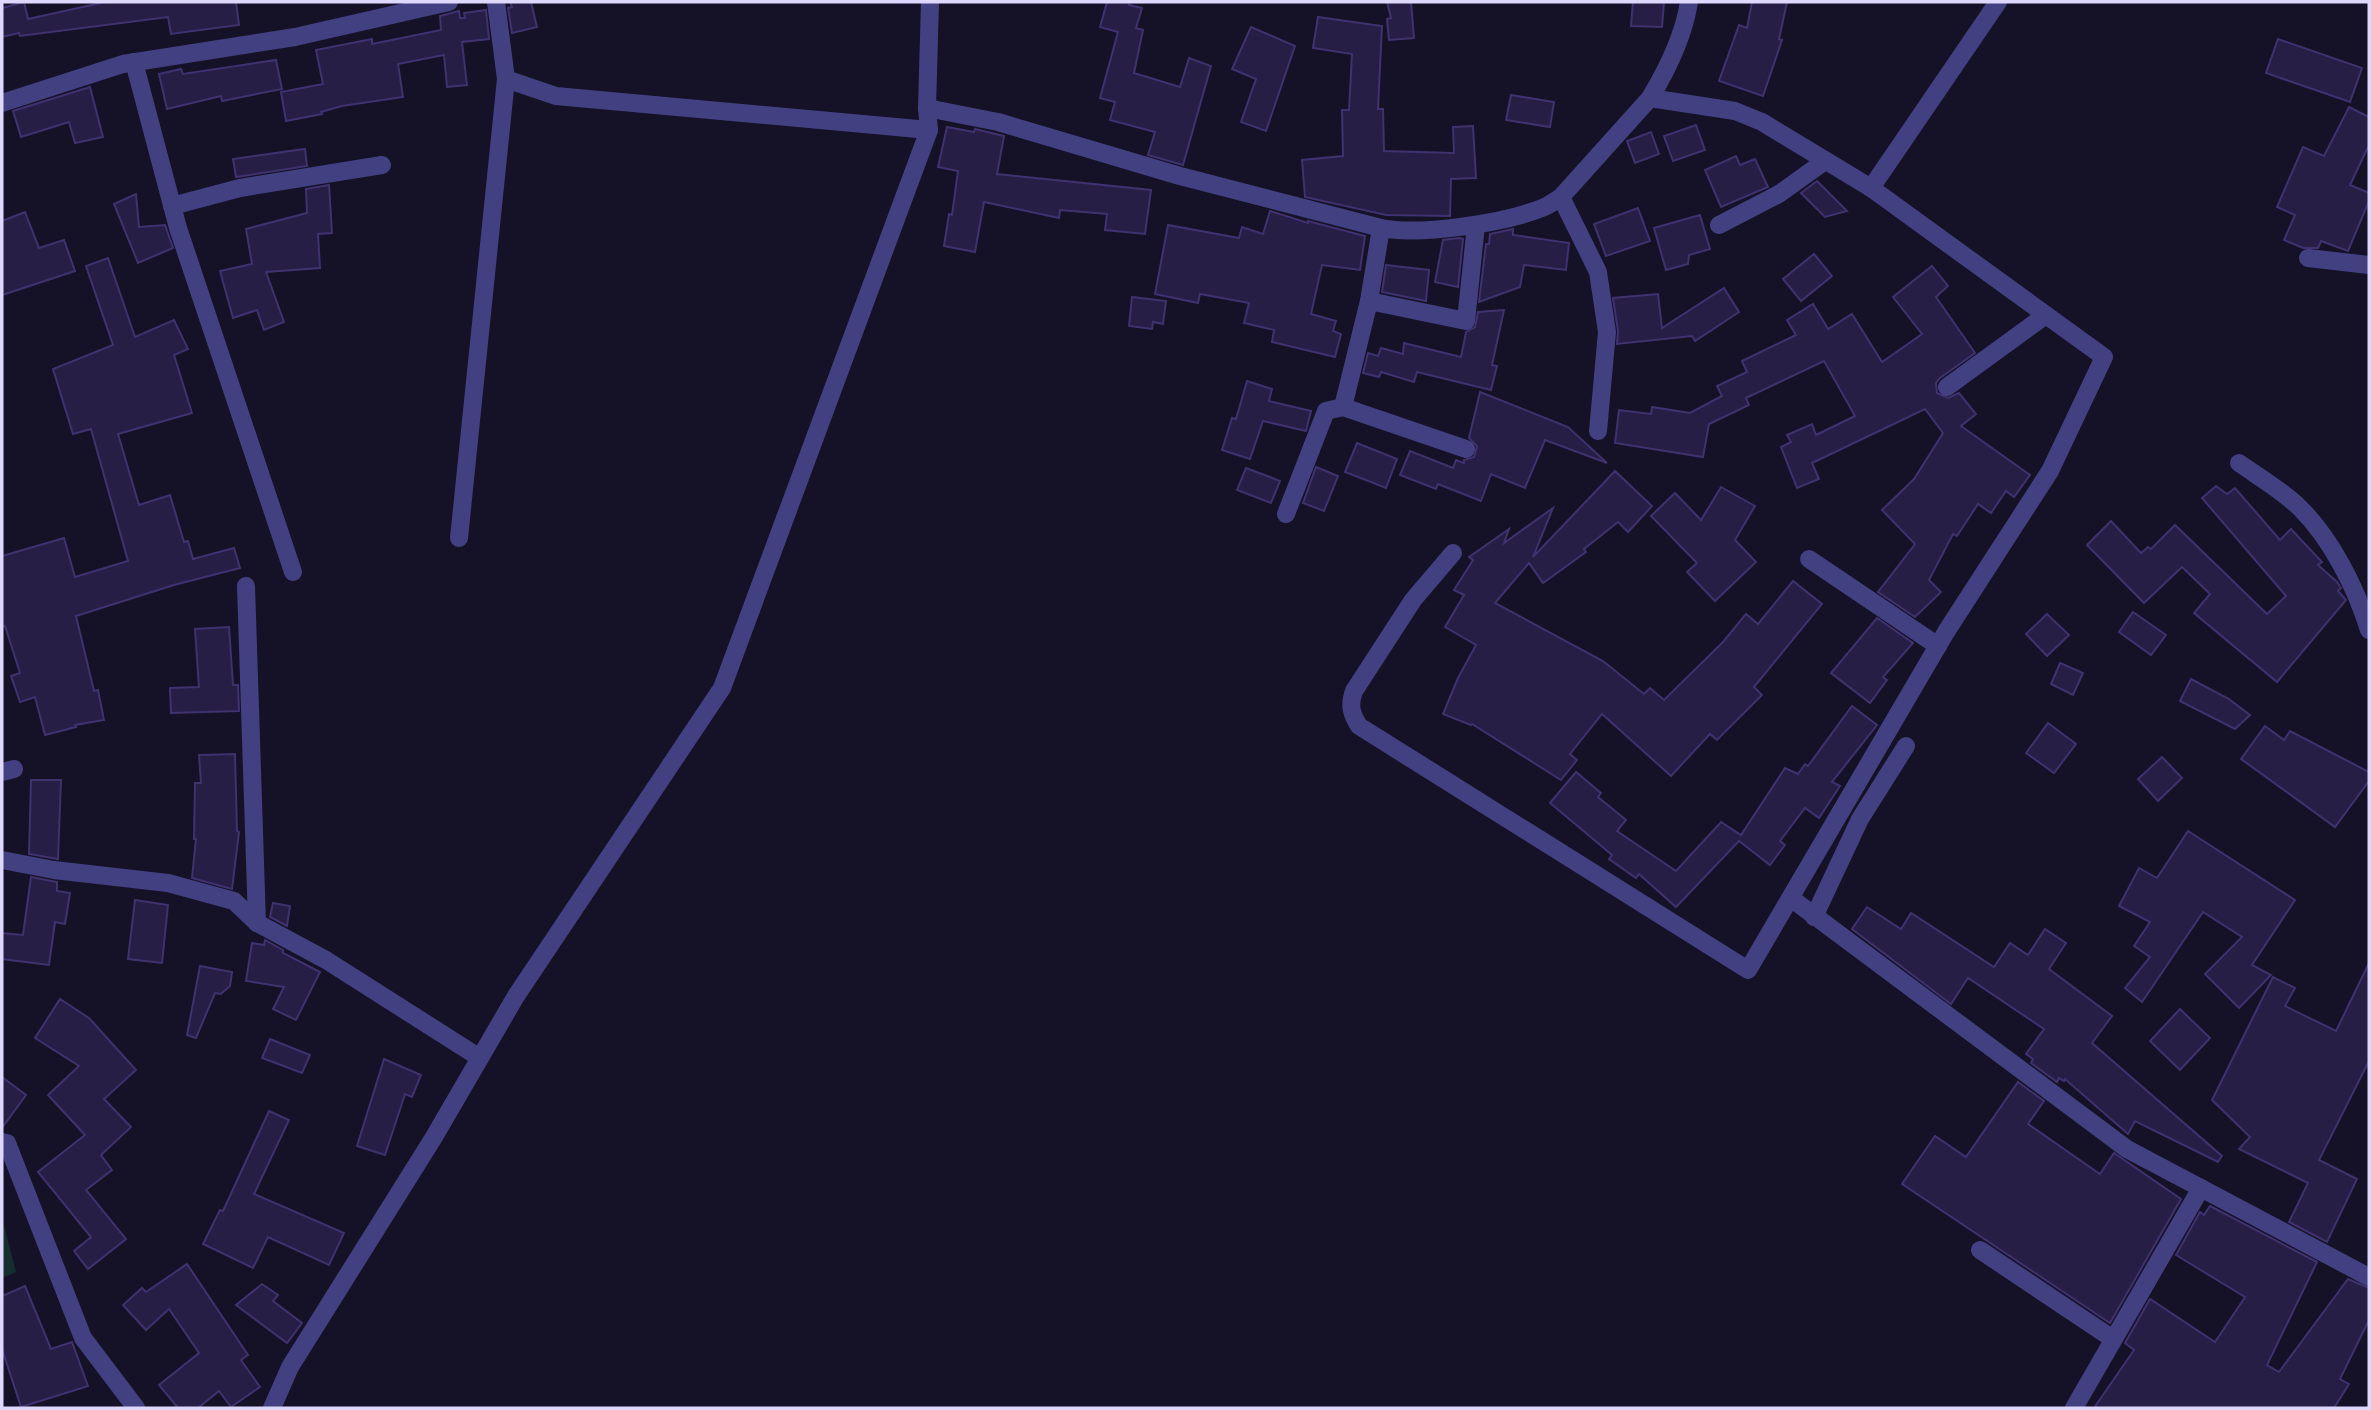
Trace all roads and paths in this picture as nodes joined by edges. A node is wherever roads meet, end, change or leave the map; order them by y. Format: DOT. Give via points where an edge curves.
graph roads {
  1 [pos="449,2"];
  2 [pos="496,2"];
  3 [pos="930,2"];
  4 [pos="1689,2"];
  5 [pos="1998,2"];
  6 [pos="134,62"];
  7 [pos="506,79"];
  8 [pos="1650,98"];
  9 [pos="2,103"];
  10 [pos="927,107"];
  11 [pos="929,130"];
  12 [pos="1825,161"];
  13 [pos="382,165"];
  14 [pos="1871,188"];
  15 [pos="1560,197"];
  16 [pos="172,206"];
  17 [pos="1476,225"];
  18 [pos="1719,225"];
  19 [pos="1381,228"];
  20 [pos="2308,258"];
  21 [pos="2369,265"];
  22 [pos="1369,301"];
  23 [pos="2046,315"];
  24 [pos="1947,387"];
  25 [pos="1343,407"];
  26 [pos="1598,431"];
  27 [pos="1466,449"];
  28 [pos="2239,463"];
  29 [pos="1286,514"];
  30 [pos="459,538"];
  31 [pos="1453,553"];
  32 [pos="1809,559"];
  33 [pos="293,572"];
  34 [pos="246,586"];
  35 [pos="2369,630"];
  36 [pos="1938,646"];
  37 [pos="1906,746"];
  38 [pos="2,860"];
  39 [pos="1791,899"];
  40 [pos="1814,917"];
  41 [pos="257,923"];
  42 [pos="480,1058"];
  43 [pos="2,1142"];
  44 [pos="2201,1188"];
  45 [pos="1980,1250"];
  46 [pos="2369,1277"];
  47 [pos="2113,1339"];
  48 [pos="136,1408"];
  49 [pos="272,1408"];
  50 [pos="2074,1408"];
  1 -- 6 [label="street" via="295,37"];
  2 -- 7 [label="street"];
  3 -- 10 [label="street"];
  4 -- 8 [label="street" via="1686,19"];
  5 -- 14 [label="street"];
  6 -- 9 [label="street"];
  6 -- 16 [label="street"];
  7 -- 11 [label="street" via="556,96"];
  7 -- 30 [label="street"];
  8 -- 12 [label="street" via="1735,111"];
  8 -- 15 [label="street"];
  10 -- 11 [label="street"];
  10 -- 19 [label="street" via="998,122"];
  11 -- 42 [label="street" via="722,688 538,962"];
  12 -- 14 [label="street"];
  12 -- 18 [label="street" via="1779,194"];
  13 -- 16 [label="street" via="240,188"];
  14 -- 23 [label="street"];
  15 -- 17 [label="street" via="1543,208"];
  15 -- 26 [label="street" via="1598,272 1607,332"];
  16 -- 33 [label="street"];
  17 -- 19 [label="street"];
  17 -- 22 [label="street" via="1466,321"];
  19 -- 22 [label="street"];
  20 -- 21 [label="street"];
  22 -- 25 [label="street"];
  23 -- 24 [label="street"];
  23 -- 36 [label="street" via="2104,357 2050,471"];
  25 -- 27 [label="street"];
  25 -- 29 [label="street" via="1326,411"];
  28 -- 35 [label="street" via="2299,508 2325,540 2355,593"];
  31 -- 39 [label="street" via="1413,600 1354,691 1350,704 1359,726 1748,970"];
  32 -- 36 [label="street"];
  34 -- 41 [label="street"];
  36 -- 39 [label="street"];
  37 -- 40 [label="street" via="1860,819"];
  38 -- 41 [label="street" via="168,883 234,901"];
  39 -- 40 [label="street"];
  40 -- 44 [label="street" via="2127,1149"];
  41 -- 42 [label="street" via="326,960"];
  42 -- 49 [label="street" via="290,1367"];
  43 -- 48 [label="street" via="8,1143 83,1338"];
  44 -- 46 [label="street"];
  44 -- 47 [label="street"];
  45 -- 47 [label="street"];
  47 -- 50 [label="street"];
}
